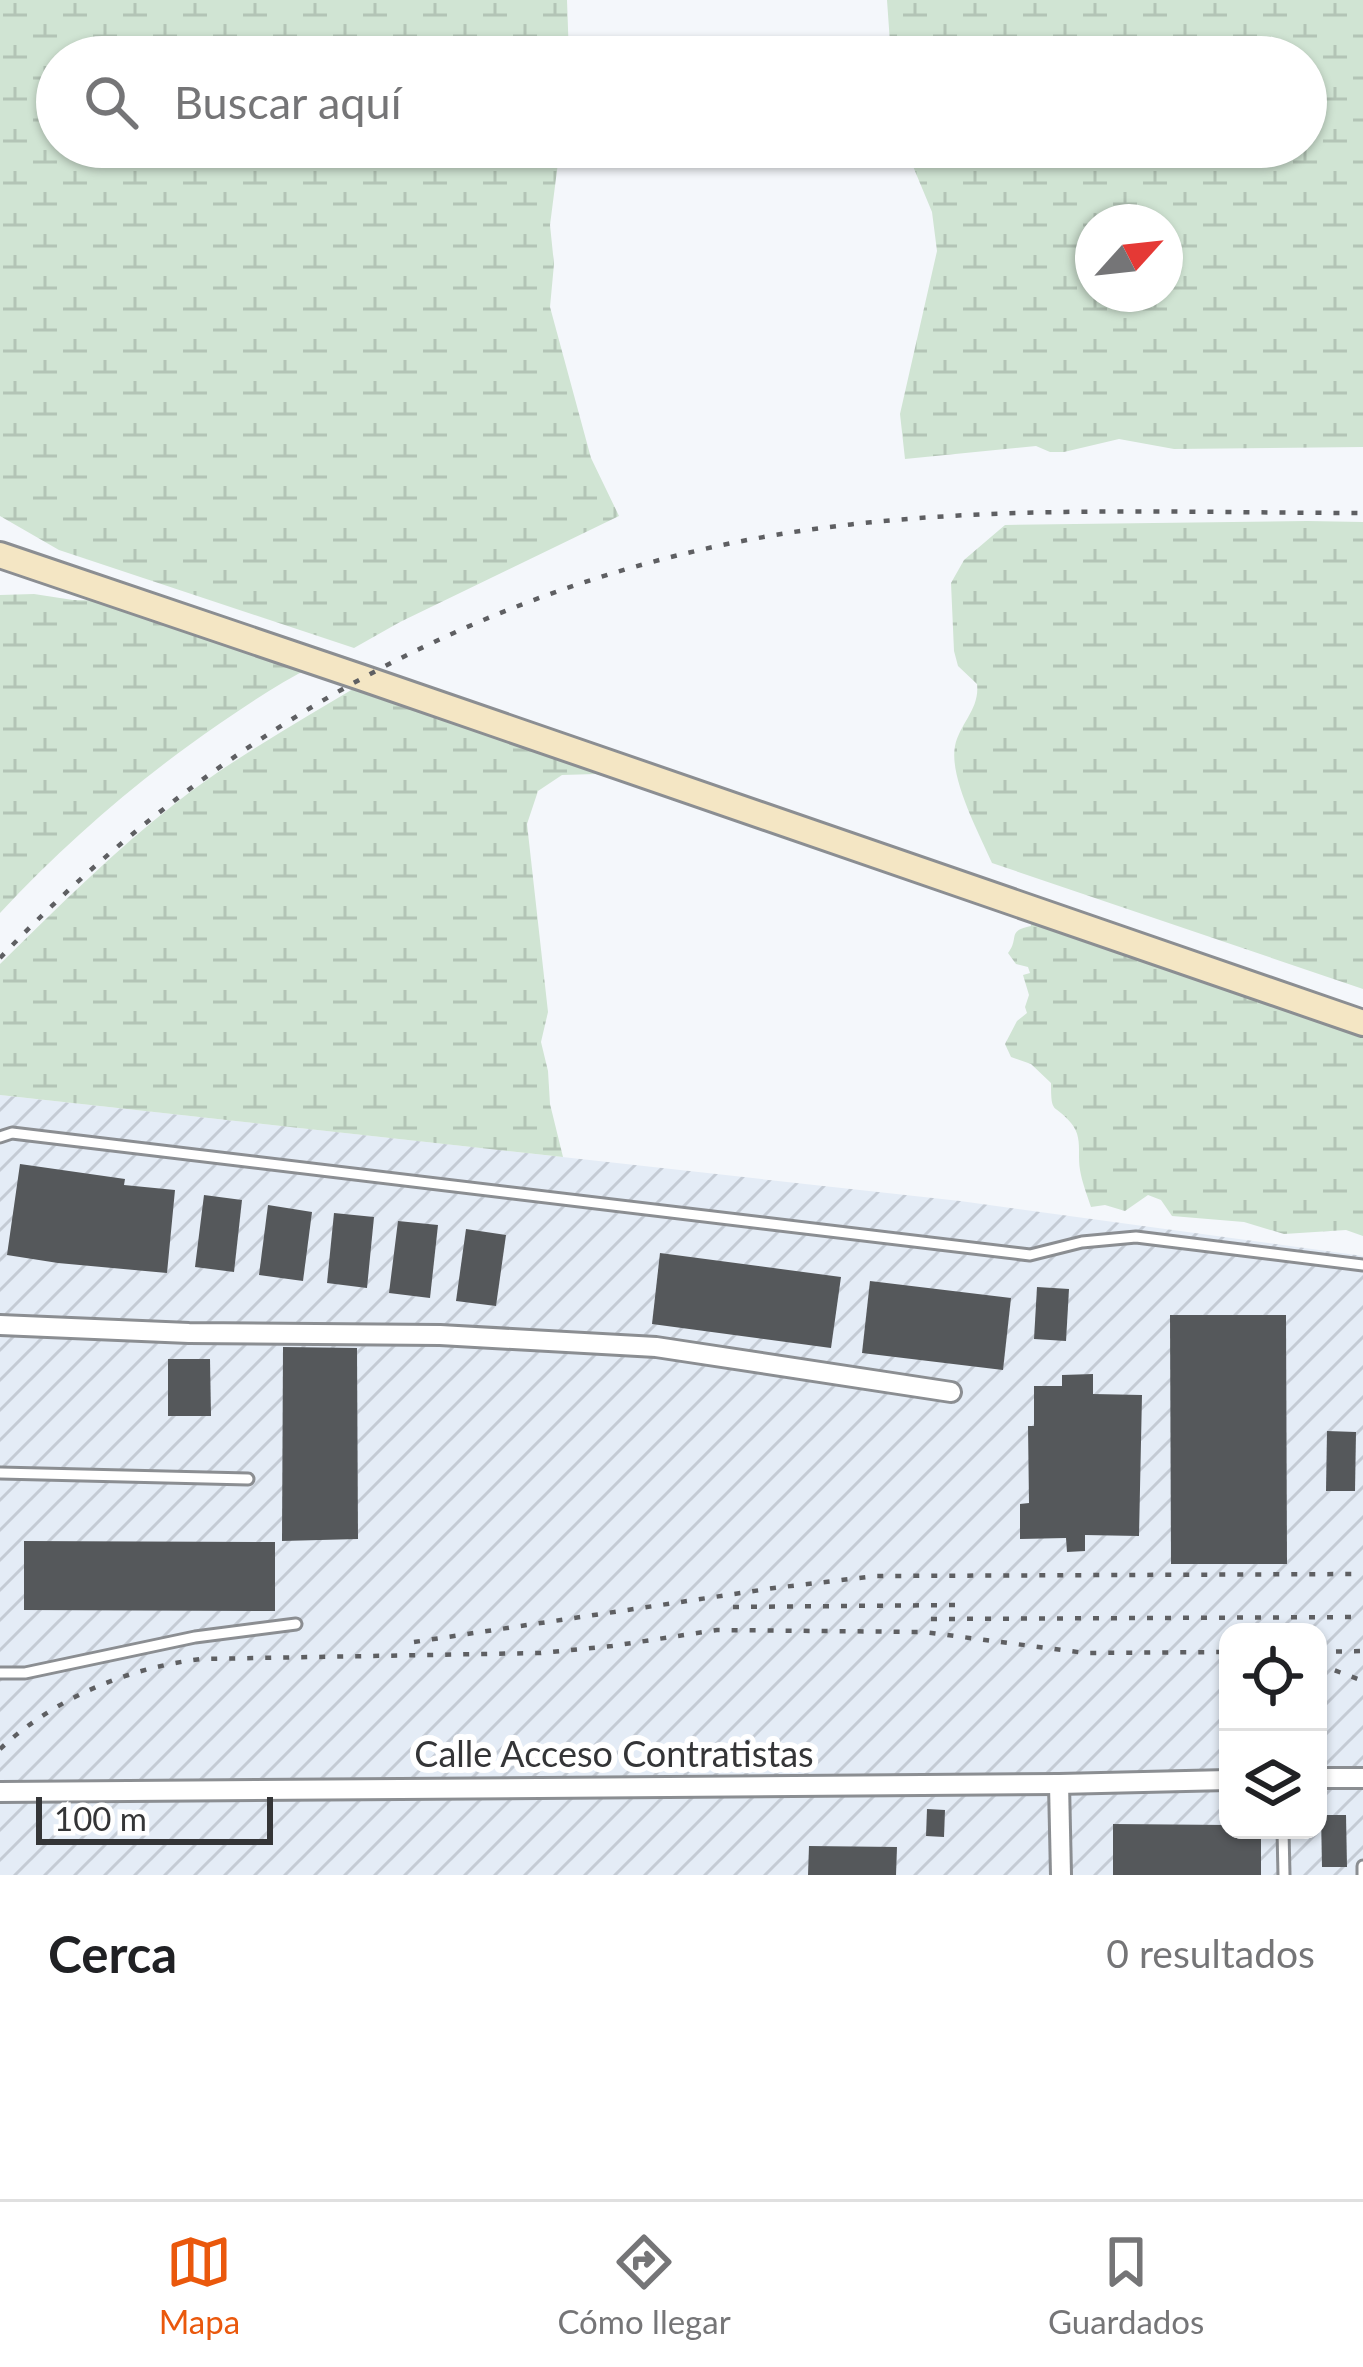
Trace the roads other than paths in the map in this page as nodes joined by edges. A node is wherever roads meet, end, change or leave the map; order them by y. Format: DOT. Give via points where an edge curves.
graph roads {
  1 [pos="6,554"];
  2 [pos="1363,1023"];
  3 [pos="0,1137"];
  4 [pos="1363,1265"];
  5 [pos="0,1324"];
  6 [pos="951,1393"];
  7 [pos="0,1473"];
  8 [pos="248,1479"];
  9 [pos="296,1624"];
  10 [pos="0,1673"];
  11 [pos="1327,1778"];
  12 [pos="1363,1778"];
  13 [pos="1219,1780"];
  14 [pos="1059,1784"];
  15 [pos="0,1792"];
  16 [pos="1283,1839"];
  17 [pos="1060,1875"];
  18 [pos="1284,1875"];
  1 -- 2 [label="main road"];
  3 -- 4 [label="lane" via="1030,1255 1136,1237"];
  5 -- 6 [label="street" via="656,1347"];
  7 -- 8 [label="lane"];
  9 -- 10 [label="lane"];
  11 -- 12 [label="street"];
  13 -- 14 [label="street, Calle Acceso Contratistas"];
  14 -- 15 [label="street, Calle Acceso Contratistas"];
  14 -- 17 [label="street"];
  16 -- 18 [label="lane"];
}
